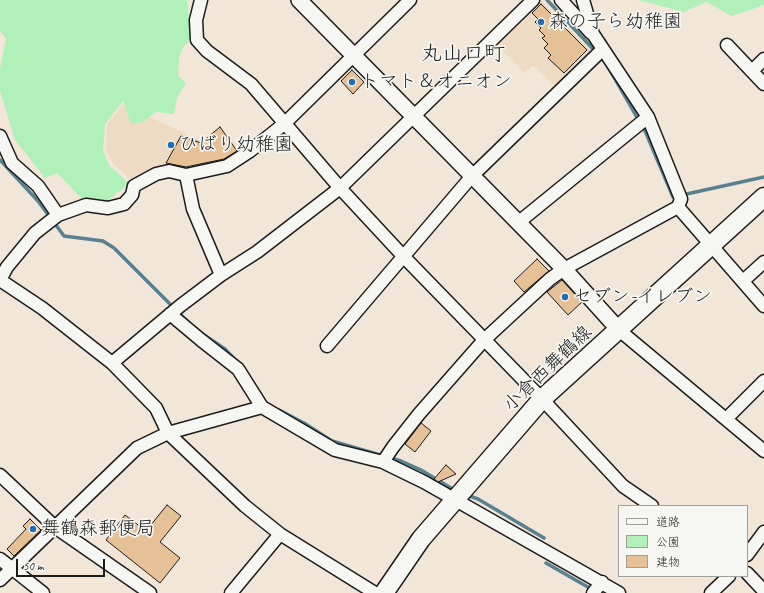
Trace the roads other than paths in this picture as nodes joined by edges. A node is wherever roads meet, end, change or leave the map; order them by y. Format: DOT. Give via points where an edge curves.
graph roads {
  1 [pos="201,0"];
  2 [pos="299,0"];
  3 [pos="410,0"];
  4 [pos="533,0"];
  5 [pos="561,0"];
  6 [pos="583,0"];
  7 [pos="593,34"];
  8 [pos="727,45"];
  9 [pos="601,50"];
  10 [pos="354,55"];
  11 [pos="764,59"];
  12 [pos="752,71"];
  13 [pos="764,84"];
  14 [pos="414,117"];
  15 [pos="643,122"];
  16 [pos="284,124"];
  17 [pos="0,136"];
  18 [pos="186,175"];
  19 [pos="472,176"];
  20 [pos="340,188"];
  21 [pos="764,197"];
  22 [pos="679,203"];
  23 [pos="58,215"];
  24 [pos="519,222"];
  25 [pos="711,244"];
  26 [pos="404,257"];
  27 [pos="764,262"];
  28 [pos="564,269"];
  29 [pos="221,275"];
  30 [pos="743,281"];
  31 [pos="764,306"];
  32 [pos="175,310"];
  33 [pos="619,330"];
  34 [pos="484,340"];
  35 [pos="327,346"];
  36 [pos="112,363"];
  37 [pos="764,381"];
  38 [pos="542,399"];
  39 [pos="262,407"];
  40 [pos="726,419"];
  41 [pos="168,433"];
  42 [pos="764,451"];
  43 [pos="384,461"];
  44 [pos="0,475"];
  45 [pos="456,498"];
  46 [pos="651,505"];
  47 [pos="55,527"];
  48 [pos="764,532"];
  49 [pos="280,534"];
  50 [pos="748,554"];
  51 [pos="0,559"];
  52 [pos="12,567"];
  53 [pos="748,574"];
  54 [pos="728,577"];
  55 [pos="0,580"];
  56 [pos="602,582"];
  57 [pos="764,591"];
  58 [pos="43,593"];
  59 [pos="150,593"];
  60 [pos="230,593"];
  61 [pos="375,593"];
  62 [pos="384,593"];
  63 [pos="593,593"];
  64 [pos="619,593"];
  65 [pos="711,593"];
  1 -- 16 [label="street" via="196,20 197,40 207,51 251,84"];
  2 -- 10 [label="street"];
  3 -- 10 [label="street"];
  4 -- 14 [label="street"];
  5 -- 7 [label="street"];
  6 -- 7 [label="street"];
  7 -- 9 [label="street"];
  8 -- 12 [label="street"];
  9 -- 15 [label="street"];
  9 -- 19 [label="street"];
  10 -- 14 [label="street"];
  10 -- 16 [label="street"];
  11 -- 12 [label="street"];
  12 -- 13 [label="street"];
  14 -- 19 [label="street"];
  14 -- 20 [label="street"];
  15 -- 22 [label="street" via="677,187"];
  15 -- 24 [label="street"];
  16 -- 18 [label="street" via="226,166"];
  16 -- 20 [label="street"];
  17 -- 23 [label="street" via="12,163 38,186"];
  18 -- 23 [label="street" via="169,171 156,174 134,186 132,195 124,204 108,208 86,205"];
  18 -- 29 [label="street" via="193,210"];
  19 -- 24 [label="street"];
  19 -- 26 [label="street"];
  20 -- 26 [label="street"];
  20 -- 29 [label="street" via="257,252"];
  21 -- 25 [label="main road, 小倉西舞鶴線"];
  22 -- 25 [label="street"];
  22 -- 28 [label="street"];
  23 -- 36 [label="street" via="35,233 7,267 0,280 42,308"];
  24 -- 28 [label="street"];
  25 -- 30 [label="street"];
  25 -- 33 [label="main road, 小倉西舞鶴線"];
  26 -- 34 [label="street"];
  26 -- 35 [label="street"];
  27 -- 30 [label="street"];
  28 -- 33 [label="street"];
  28 -- 34 [label="street"];
  29 -- 32 [label="street"];
  30 -- 31 [label="street"];
  32 -- 36 [label="street"];
  32 -- 39 [label="street" via="200,340 238,369"];
  33 -- 38 [label="main road, 小倉西舞鶴線"];
  33 -- 40 [label="street"];
  34 -- 38 [label="street"];
  34 -- 43 [label="street"];
  36 -- 41 [label="street" via="156,408"];
  37 -- 40 [label="street"];
  38 -- 45 [label="main road, 小倉西舞鶴線"];
  38 -- 46 [label="street" via="623,486"];
  39 -- 41 [label="street"];
  39 -- 43 [label="street" via="335,450"];
  40 -- 42 [label="street"];
  41 -- 47 [label="street" via="137,448"];
  41 -- 49 [label="street" via="245,506"];
  43 -- 45 [label="street"];
  44 -- 47 [label="street"];
  45 -- 56 [label="street"];
  45 -- 62 [label="main road, 小倉西舞鶴線" via="421,539"];
  47 -- 52 [label="street"];
  47 -- 59 [label="street"];
  48 -- 50 [label="street"];
  49 -- 60 [label="street"];
  49 -- 61 [label="street"];
  51 -- 52 [label="street"];
  52 -- 55 [label="street"];
  52 -- 58 [label="street"];
  53 -- 57 [label="street"];
  54 -- 65 [label="street"];
  56 -- 63 [label="street"];
  56 -- 64 [label="street"];
}
